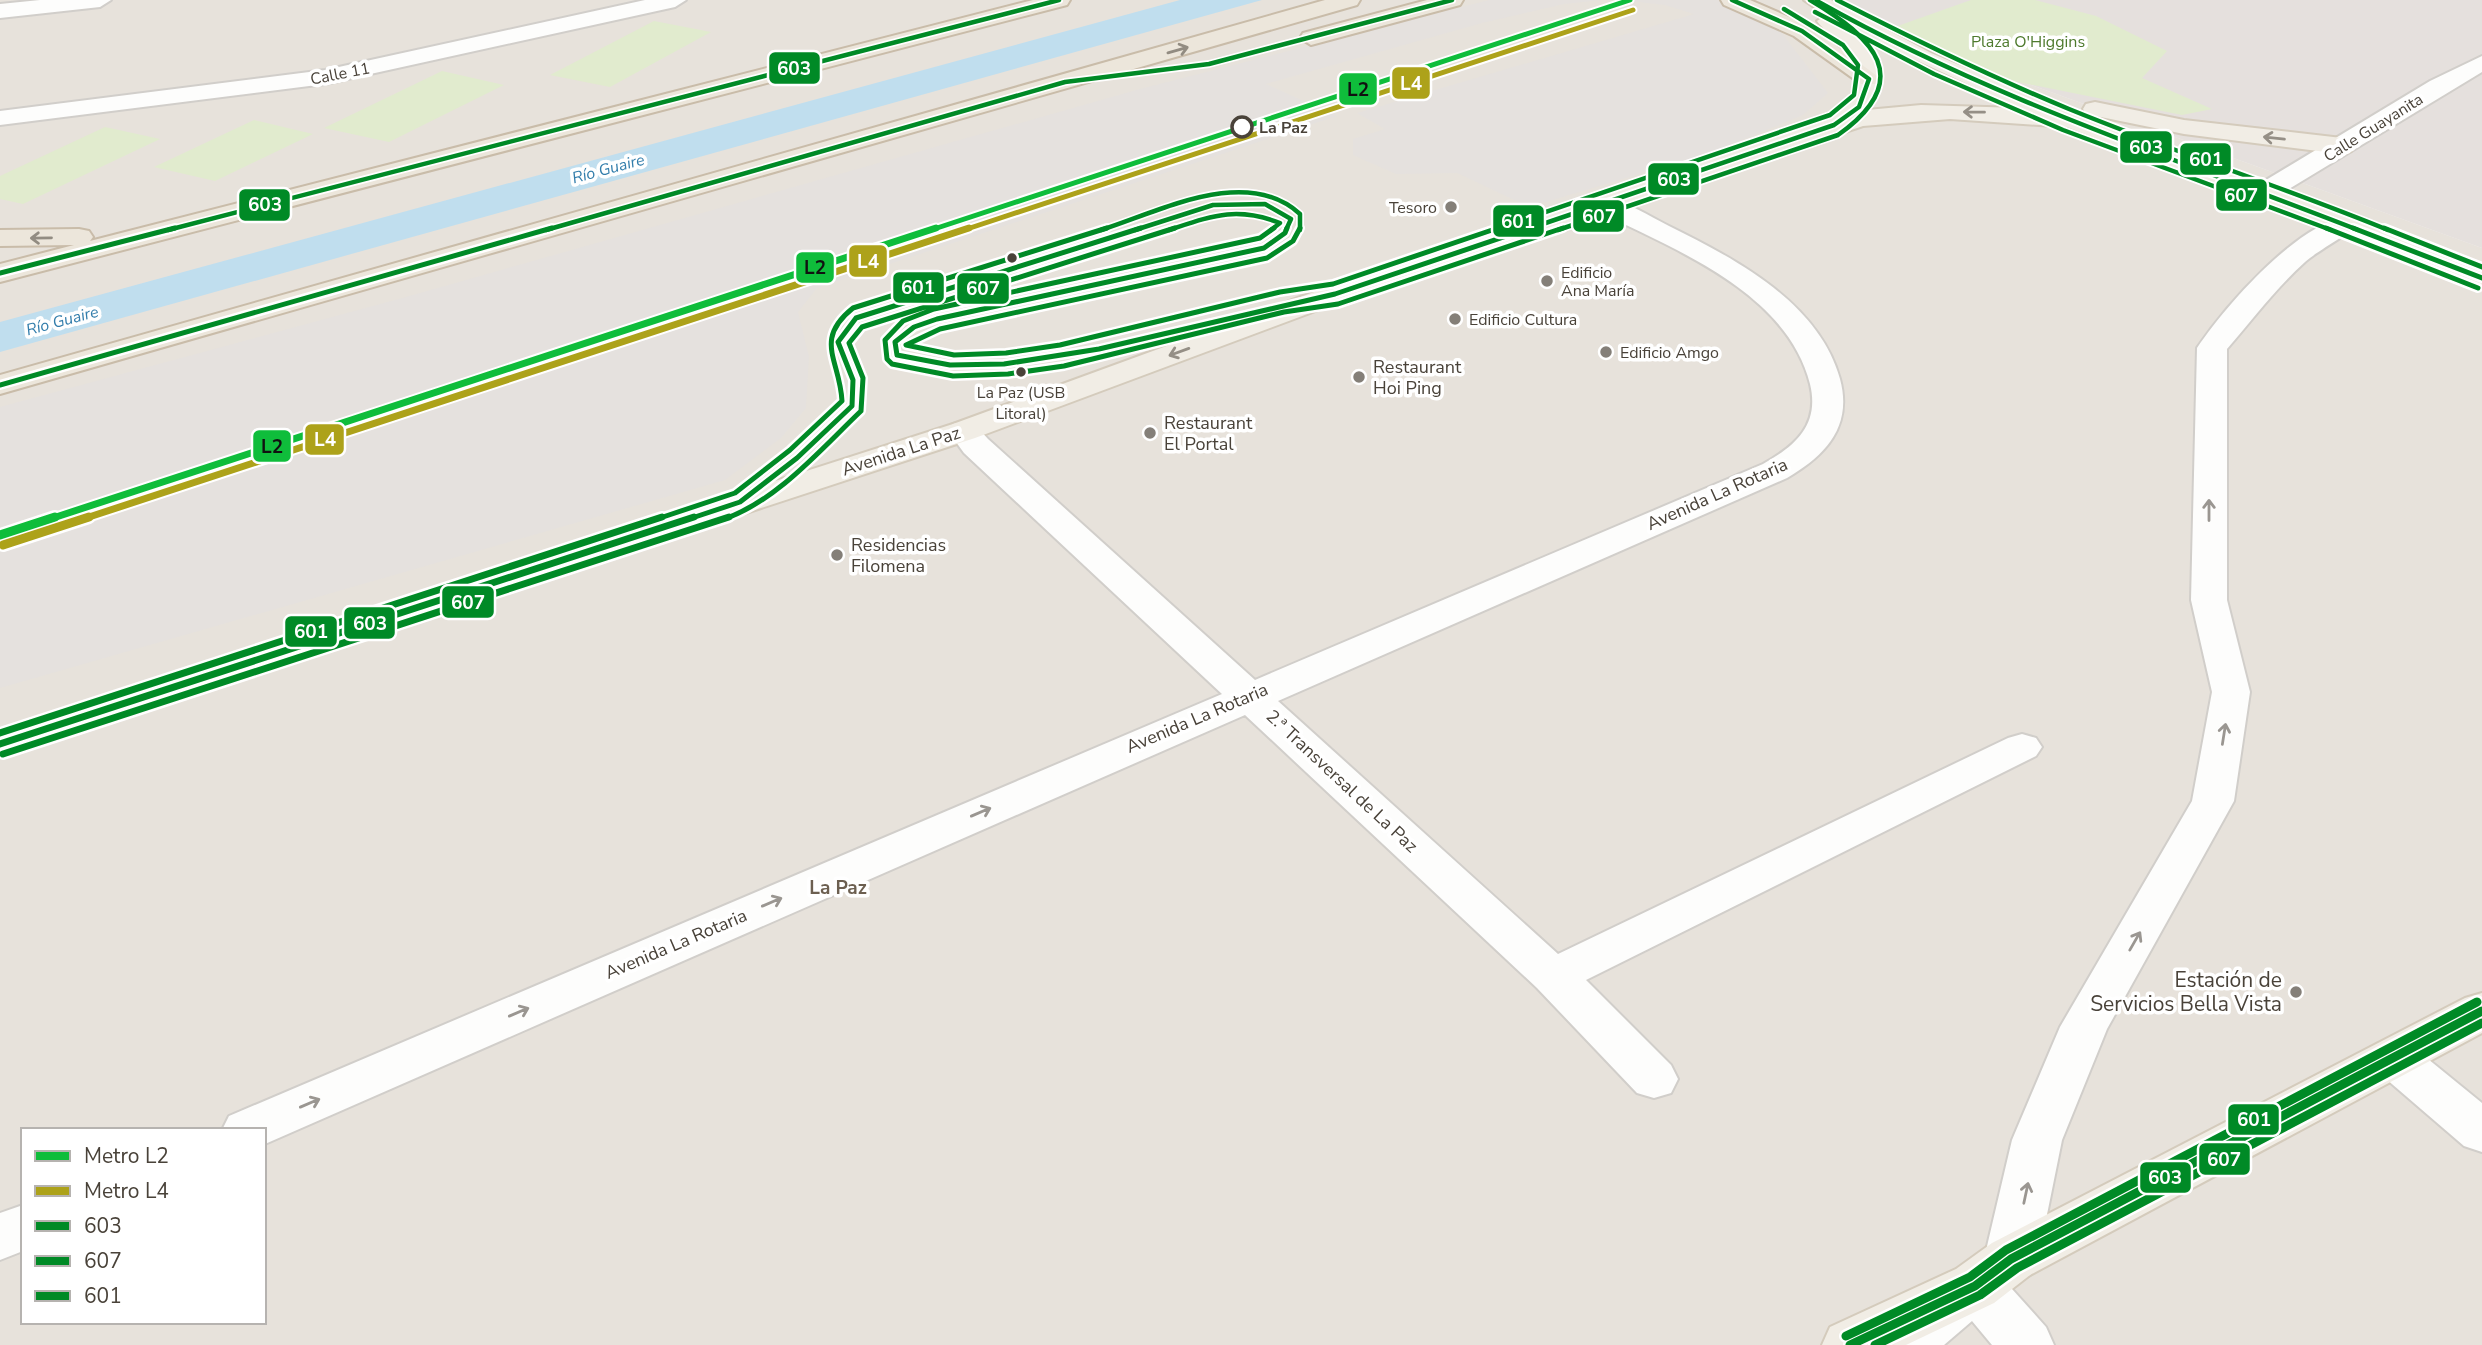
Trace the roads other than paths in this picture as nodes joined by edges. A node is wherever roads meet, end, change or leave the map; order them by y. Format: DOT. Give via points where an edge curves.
graph roads {
  1 [pos="100,0"];
  2 [pos="675,0"];
  3 [pos="1059,0"];
  4 [pos="1349,0"];
  5 [pos="1452,0"];
  6 [pos="1732,0"];
  7 [pos="1806,2"];
  8 [pos="0,11"];
  9 [pos="2482,63"];
  10 [pos="1938,64"];
  11 [pos="1869,79"];
  12 [pos="1065,82"];
  13 [pos="0,118"];
  14 [pos="2067,120"];
  15 [pos="1835,125"];
  16 [pos="2342,146"];
  17 [pos="2265,192"];
  18 [pos="1606,205"];
  19 [pos="206,220"];
  20 [pos="2345,224"];
  21 [pos="0,238"];
  22 [pos="0,273"];
  23 [pos="2482,278"];
  24 [pos="0,385"];
  25 [pos="964,431"];
  26 [pos="1250,695"];
  27 [pos="0,744"];
  28 [pos="2022,747"];
  29 [pos="1553,976"];
  30 [pos="2482,1012"];
  31 [pos="2396,1059"];
  32 [pos="1654,1079"];
  33 [pos="252,1128"];
  34 [pos="2482,1132"];
  35 [pos="21,1228"];
  36 [pos="0,1237"];
  37 [pos="1993,1273"];
  38 [pos="1850,1345"];
  39 [pos="1903,1345"];
  40 [pos="2026,1345"];
  1 -- 8 [label="street"];
  2 -- 13 [label="street, Calle 11" via="325,77"];
  3 -- 19 [label="highway"];
  12 -- 4 [label="highway, one-way"];
  5 -- 12 [label="highway" via="1209,64"];
  6 -- 11 [label="highway" via="1802,31"];
  7 -- 10 [label="main road"];
  7 -- 11 [label="main road" via="1857,44 1868,62"];
  9 -- 16 [label="street, Calle Guayanita"];
  10 -- 14 [label="main road"];
  16 -- 10 [label="main road, one-way" via="2141,120"];
  11 -- 15 [label="main road, Avenida La Paz" via="1866,100 1858,111"];
  12 -- 24 [label="highway"];
  14 -- 15 [label="main road, Avenida La Paz, one-way" via="1994,112 1920,111 1874,115"];
  14 -- 17 [label="main road"];
  15 -- 18 [label="main road, Avenida La Paz"];
  16 -- 17 [label="street, Calle Guayanita"];
  17 -- 20 [label="main road"];
  18 -- 25 [label="main road, Avenida La Paz, one-way" via="1335,294"];
  18 -- 26 [label="street, Avenida La Rotaria" via="1726,269 1779,307 1811,342 1827,374 1829,407 1822,435 1801,456 1775,471"];
  19 -- 21 [label="highway, one-way" via="111,235"];
  19 -- 22 [label="highway"];
  20 -- 23 [label="main road"];
  37 -- 20 [label="street, one-way" via="2037,1140 2084,1027 2213,801 2231,692 2209,600 2212,348 2289,263 2327,229"];
  25 -- 26 [label="street, 2.ª Transversal de La Paz"];
  25 -- 27 [label="main road, Avenida La Paz"];
  26 -- 29 [label="street, 2.ª Transversal de La Paz"];
  33 -- 26 [label="street, Avenida La Rotaria, one-way"];
  28 -- 29 [label="street"];
  29 -- 32 [label="street, 2.ª Transversal de La Paz"];
  30 -- 31 [label="main road"];
  31 -- 34 [label="street"];
  31 -- 37 [label="main road" via="2253,1130"];
  35 -- 36 [label="street"];
  37 -- 38 [label="main road"];
  37 -- 39 [label="street"];
  37 -- 40 [label="street"];
}
